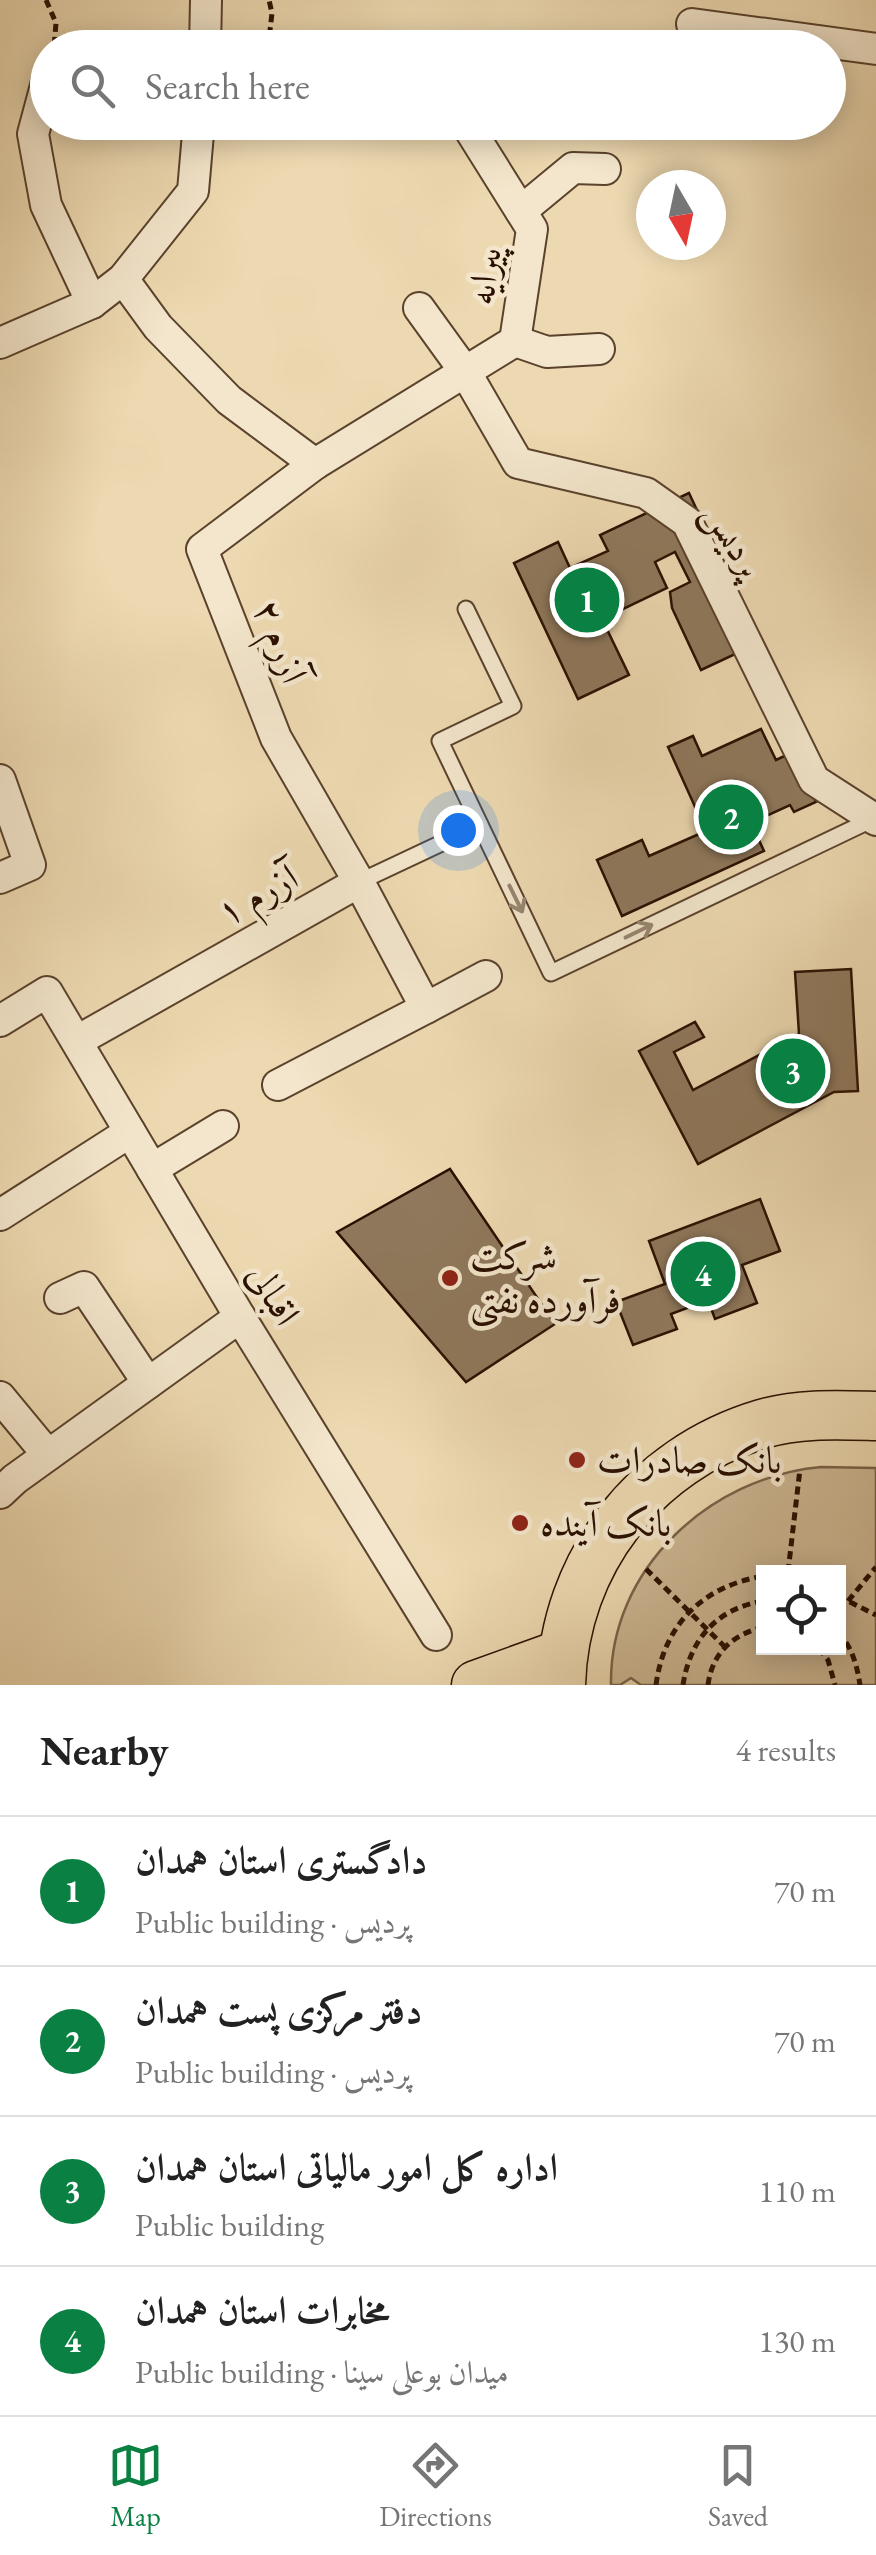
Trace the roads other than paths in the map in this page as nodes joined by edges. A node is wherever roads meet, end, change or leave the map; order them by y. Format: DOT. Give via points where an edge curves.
graph roads {
  1 [pos="206,0"];
  2 [pos="692,24"];
  3 [pos="205,30"];
  4 [pos="736,30"];
  5 [pos="846,45"];
  6 [pos="876,49"];
  7 [pos="34,140"];
  8 [pos="197,140"];
  9 [pos="486,140"];
  10 [pos="605,169"];
  11 [pos="521,211"];
  12 [pos="123,279"];
  13 [pos="92,303"];
  14 [pos="418,308"];
  15 [pos="516,341"];
  16 [pos="0,344"];
  17 [pos="599,348"];
  18 [pos="466,373"];
  19 [pos="315,464"];
  20 [pos="466,608"];
  21 [pos="0,780"];
  22 [pos="874,820"];
  23 [pos="480,824"];
  24 [pos="0,878"];
  25 [pos="359,882"];
  26 [pos="486,976"];
  27 [pos="426,1008"];
  28 [pos="0,1021"];
  29 [pos="76,1041"];
  30 [pos="278,1086"];
  31 [pos="223,1126"];
  32 [pos="130,1132"];
  33 [pos="152,1169"];
  34 [pos="0,1215"];
  35 [pos="60,1298"];
  36 [pos="240,1317"];
  37 [pos="148,1383"];
  38 [pos="0,1398"];
  39 [pos="876,1416"];
  40 [pos="48,1455"];
  41 [pos="0,1493"];
  42 [pos="436,1635"];
  43 [pos="562,1670"];
  44 [pos="476,1685"];
  1 -- 3 [label="street"];
  2 -- 4 [label="street"];
  5 -- 6 [label="street"];
  7 -- 13 [label="street" via="46,204"];
  8 -- 12 [label="street" via="193,191"];
  9 -- 11 [label="street, پیرایه"];
  10 -- 11 [label="street" via="573,168"];
  11 -- 15 [label="street, پیرایه" via="532,229"];
  12 -- 13 [label="street"];
  12 -- 19 [label="street" via="158,327 229,400"];
  13 -- 16 [label="street"];
  14 -- 18 [label="street, پردیس"];
  15 -- 17 [label="street" via="547,352"];
  15 -- 18 [label="street, پیرایه"];
  18 -- 19 [label="street, پیرایه"];
  18 -- 22 [label="street, پردیس" via="518,463 646,494 687,522 814,780"];
  19 -- 25 [label="street, آزرم ۲" via="202,549 276,738"];
  20 -- 23 [label="lane" via="513,706 440,741"];
  21 -- 24 [label="street" via="30,865"];
  23 -- 22 [label="lane, one-way" via="551,974"];
  23 -- 25 [label="lane, آزرم ۱"];
  25 -- 27 [label="street"];
  25 -- 29 [label="street, آزرم ۱"];
  26 -- 27 [label="street"];
  27 -- 30 [label="street"];
  28 -- 29 [label="street, اقبالی" via="47,992"];
  29 -- 32 [label="street, اقبالی"];
  31 -- 33 [label="street"];
  32 -- 33 [label="street, اقبالی"];
  32 -- 34 [label="street"];
  33 -- 36 [label="street, اقبالی"];
  35 -- 37 [label="street" via="84,1287"];
  36 -- 37 [label="street"];
  36 -- 42 [label="street, اقبالی"];
  37 -- 40 [label="street"];
  38 -- 40 [label="street"];
  39 -- 43 [label="main road" via="817,1414 764,1424 713,1443 667,1471 628,1508 596,1553 574,1602"];
  40 -- 41 [label="street"];
  43 -- 44 [label="main road"];
}
